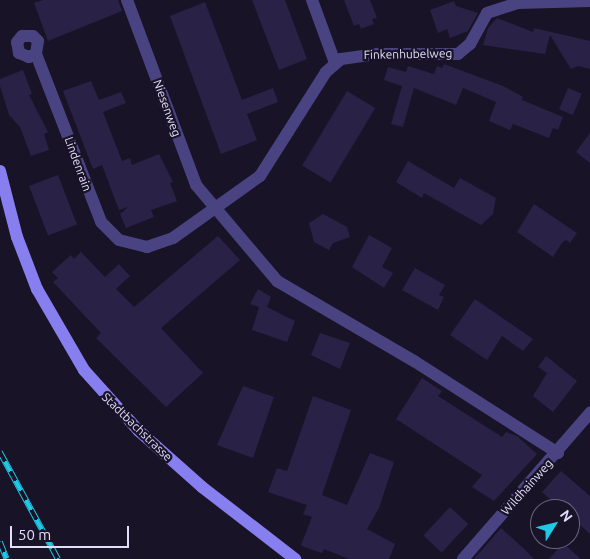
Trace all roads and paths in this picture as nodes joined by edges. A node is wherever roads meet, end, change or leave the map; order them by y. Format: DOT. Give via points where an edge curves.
graph roads {
  1 [pos="127,0"];
  2 [pos="312,0"];
  3 [pos="590,1"];
  4 [pos="36,54"];
  5 [pos="335,62"];
  6 [pos="0,171"];
  7 [pos="216,210"];
  8 [pos="590,413"];
  9 [pos="558,453"];
  10 [pos="295,559"];
  11 [pos="463,559"];
  1 -- 7 [label="street, Niesenweg" via="196,185"];
  2 -- 5 [label="street"];
  3 -- 5 [label="street, Finkenhubelweg" via="518,4 487,13 470,44 459,54 360,54"];
  4 -- 7 [label="street, Lindenrain" via="101,222 119,240 147,247 173,238"];
  5 -- 7 [label="street" via="267,168"];
  6 -- 10 [label="main road, Stadtbachstrasse" via="17,237 37,289 84,370 139,431 202,487"];
  7 -- 9 [label="street" via="282,286 414,360"];
  8 -- 9 [label="street, Wildhainweg"];
  9 -- 11 [label="street, Wildhainweg"];
}
